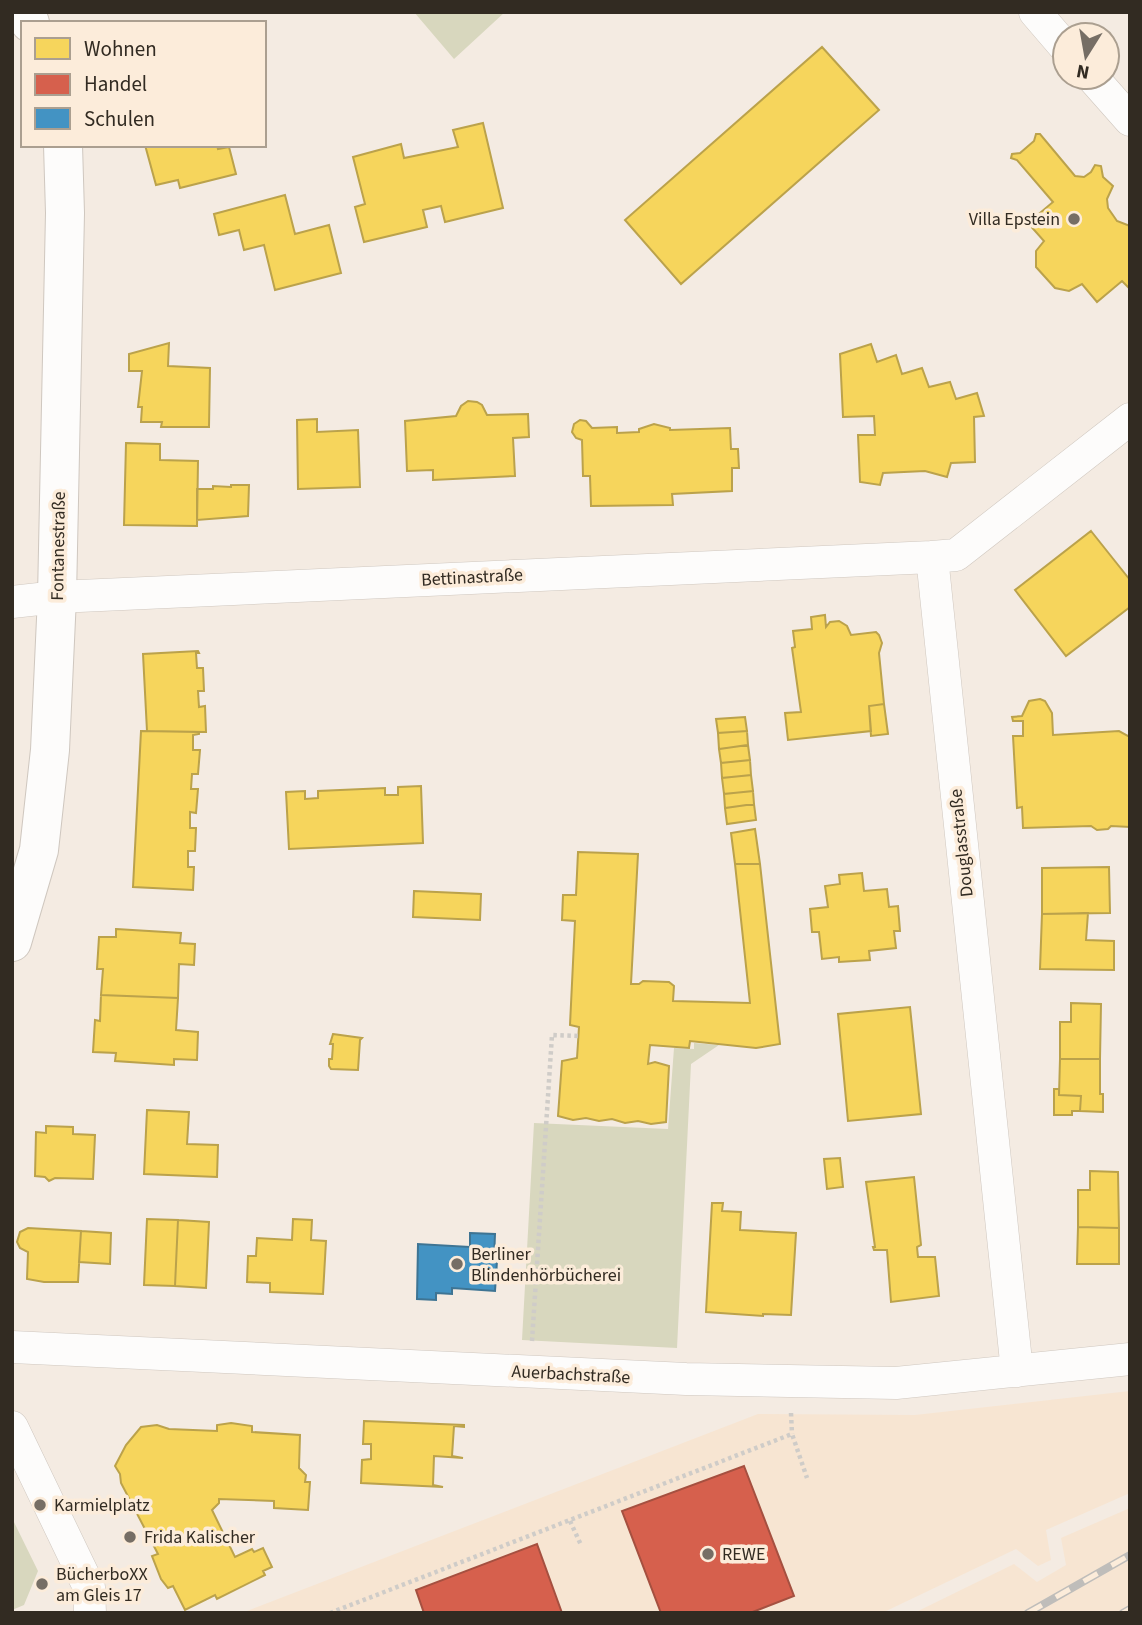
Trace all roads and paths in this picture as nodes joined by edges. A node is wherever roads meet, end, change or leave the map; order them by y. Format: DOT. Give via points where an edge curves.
graph roads {
  1 [pos="1035,12"];
  2 [pos="1051,31"];
  3 [pos="1104,91"];
  4 [pos="1130,120"];
  5 [pos="63,147"];
  6 [pos="1130,419"];
  7 [pos="932,557"];
  8 [pos="57,597"];
  9 [pos="12,602"];
  10 [pos="12,943"];
  11 [pos="579,1036"];
  12 [pos="12,1347"];
  13 [pos="532,1349"];
  14 [pos="1130,1359"];
  15 [pos="1017,1371"];
  16 [pos="790,1405"];
  17 [pos="12,1427"];
  18 [pos="792,1434"];
  19 [pos="807,1478"];
  20 [pos="570,1521"];
  21 [pos="581,1545"];
  22 [pos="90,1613"];
  23 [pos="330,1613"];
  1 -- 2 [label="street"];
  3 -- 4 [label="street"];
  5 -- 8 [label="street, Fontanestraße"];
  6 -- 7 [label="street" via="956,555"];
  7 -- 8 [label="street, Bettinastraße"];
  7 -- 15 [label="street, Douglasstraße"];
  8 -- 9 [label="street, Bettinastraße"];
  8 -- 10 [label="street, Fontanestraße" via="50,750 39,850"];
  11 -- 13 [label="path" via="552,1035"];
  12 -- 15 [label="street, Auerbachstraße" via="686,1379 896,1383"];
  14 -- 15 [label="street, Auerbachstraße"];
  16 -- 18 [label="path"];
  17 -- 22 [label="street" via="89,1587"];
  18 -- 19 [label="path"];
  18 -- 20 [label="path"];
  20 -- 21 [label="path"];
  20 -- 23 [label="path"];
}
